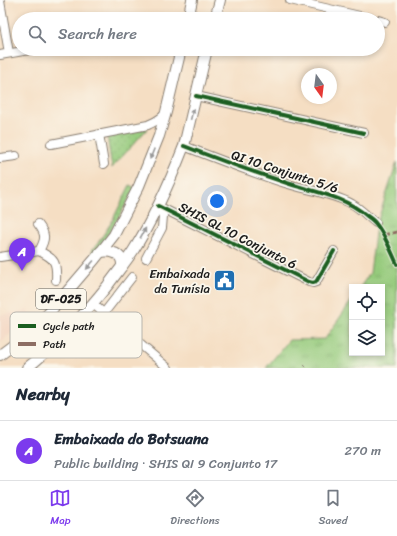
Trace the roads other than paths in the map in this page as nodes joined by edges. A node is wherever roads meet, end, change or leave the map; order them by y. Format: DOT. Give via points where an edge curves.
graph roads {
  1 [pos="192,0"];
  2 [pos="220,0"];
  3 [pos="290,0"];
  4 [pos="0,2"];
  5 [pos="189,12"];
  6 [pos="217,12"];
  7 [pos="342,12"];
  8 [pos="9,53"];
  9 [pos="12,53"];
  10 [pos="0,54"];
  11 [pos="179,56"];
  12 [pos="205,56"];
  13 [pos="196,96"];
  14 [pos="166,112"];
  15 [pos="148,125"];
  16 [pos="364,133"];
  17 [pos="99,134"];
  18 [pos="159,136"];
  19 [pos="51,144"];
  20 [pos="184,146"];
  21 [pos="16,156"];
  22 [pos="0,158"];
  23 [pos="104,164"];
  24 [pos="160,207"];
  25 [pos="376,223"];
  26 [pos="38,224"];
  27 [pos="114,235"];
  28 [pos="134,250"];
  29 [pos="39,251"];
  30 [pos="334,251"];
  31 [pos="100,252"];
  32 [pos="0,257"];
  33 [pos="146,258"];
  34 [pos="122,266"];
  35 [pos="132,277"];
  36 [pos="56,280"];
  37 [pos="93,304"];
  38 [pos="50,312"];
  39 [pos="85,312"];
  40 [pos="103,312"];
  41 [pos="105,312"];
  42 [pos="142,346"];
  43 [pos="10,348"];
  44 [pos="0,355"];
  45 [pos="39,358"];
  46 [pos="27,368"];
  47 [pos="168,368"];
  1 -- 5 [label="main road"];
  2 -- 6 [label="main road"];
  3 -- 7 [label="street"];
  4 -- 8 [label="street"];
  8 -- 9 [label="street"];
  8 -- 10 [label="street"];
  11 -- 14 [label="main road, DF-025"];
  12 -- 13 [label="main road, DF-025"];
  13 -- 16 [label="street"];
  20 -- 13 [label="main road, DF-025, one-way"];
  14 -- 15 [label="street" via="162,118"];
  14 -- 18 [label="main road, DF-025"];
  15 -- 17 [label="street"];
  15 -- 18 [label="street" via="156,130"];
  17 -- 19 [label="street"];
  17 -- 23 [label="street"];
  18 -- 27 [label="main road, DF-025, one-way" via="139,186"];
  20 -- 24 [label="main road, DF-025"];
  20 -- 25 [label="street, QI 10 Conjunto 5/6" via="235,166 336,197 360,209"];
  21 -- 22 [label="street"];
  28 -- 24 [label="main road, DF-025, one-way"];
  24 -- 30 [label="street, SHIS QL 10 Conjunto 6" via="309,282 316,282"];
  24 -- 33 [label="street" via="163,216 162,228"];
  26 -- 29 [label="street" via="44,237"];
  27 -- 28 [label="main road" via="118,248 126,252"];
  27 -- 31 [label="main road, DF-025"];
  28 -- 34 [label="main road, DF-025"];
  29 -- 32 [label="street"];
  29 -- 36 [label="street" via="55,262"];
  31 -- 34 [label="main road" via="114,252 121,258"];
  31 -- 38 [label="main road, DF-025, one-way"];
  34 -- 37 [label="main road, DF-025"];
  35 -- 41 [label="street"];
  37 -- 39 [label="main road, DF-025"];
  37 -- 40 [label="street"];
  42 -- 47 [label="street"];
  43 -- 44 [label="main road, DF-025, one-way"];
  45 -- 46 [label="main road, DF-025"];
}
